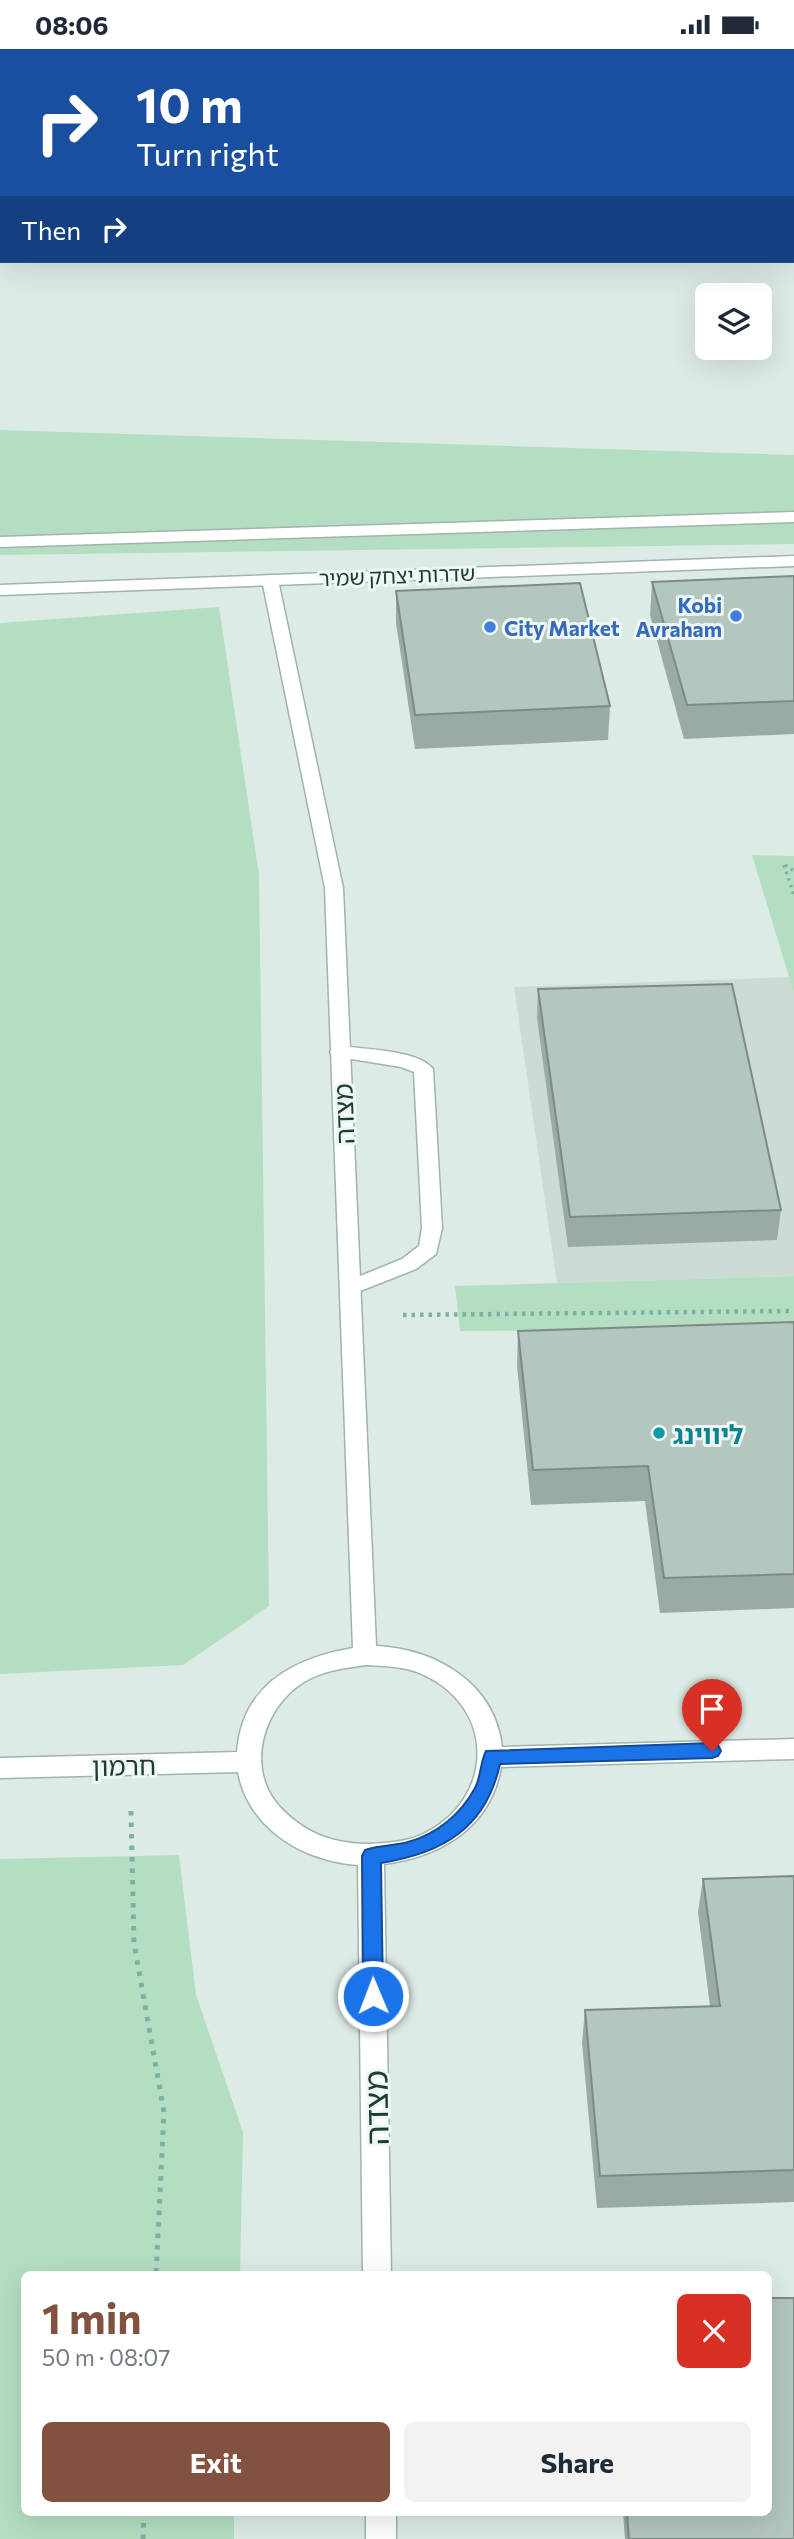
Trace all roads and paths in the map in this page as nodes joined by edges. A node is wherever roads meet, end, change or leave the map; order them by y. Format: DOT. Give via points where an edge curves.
graph roads {
  1 [pos="794,517"];
  2 [pos="0,542"];
  3 [pos="794,561"];
  4 [pos="270,580"];
  5 [pos="0,590"];
  6 [pos="794,871"];
  7 [pos="794,895"];
  8 [pos="340,1052"];
  9 [pos="350,1287"];
  10 [pos="794,1311"];
  11 [pos="351,1316"];
  12 [pos="365,1655"];
  13 [pos="794,1749"];
  14 [pos="493,1757"];
  15 [pos="248,1762"];
  16 [pos="130,1765"];
  17 [pos="0,1768"];
  18 [pos="372,1856"];
  19 [pos="156,2271"];
  20 [pos="377,2271"];
  21 [pos="144,2516"];
  22 [pos="381,2516"];
  23 [pos="143,2539"];
  24 [pos="381,2539"];
  1 -- 2 [label="street, שדרות יצחק שמיר"];
  3 -- 4 [label="street, שדרות יצחק שמיר"];
  4 -- 5 [label="street, שדרות יצחק שמיר"];
  4 -- 8 [label="street, מצדה" via="334,888"];
  6 -- 7 [label="path" via="784,865"];
  8 -- 9 [label="street, מצדה"];
  8 -- 9 [label="street" via="405,1061 423,1069 432,1228 429,1249 409,1264"];
  9 -- 11 [label="street, מצדה"];
  10 -- 11 [label="path"];
  11 -- 12 [label="street, מצדה"];
  12 -- 14 [label="street" via="403,1658 439,1673 469,1694 487,1724"];
  12 -- 15 [label="street" via="328,1662 293,1677 268,1700 251,1730"];
  13 -- 14 [label="street"];
  14 -- 18 [label="street" via="486,1787 469,1814 442,1837 409,1850"];
  15 -- 16 [label="street, חרמון"];
  15 -- 18 [label="street" via="256,1792 274,1818 301,1839 334,1851"];
  16 -- 17 [label="street, חרמון"];
  16 -- 19 [label="path" via="134,1943 164,2112"];
  18 -- 20 [label="street, מצדה"];
  21 -- 23 [label="path"];
  22 -- 24 [label="street"];
}
